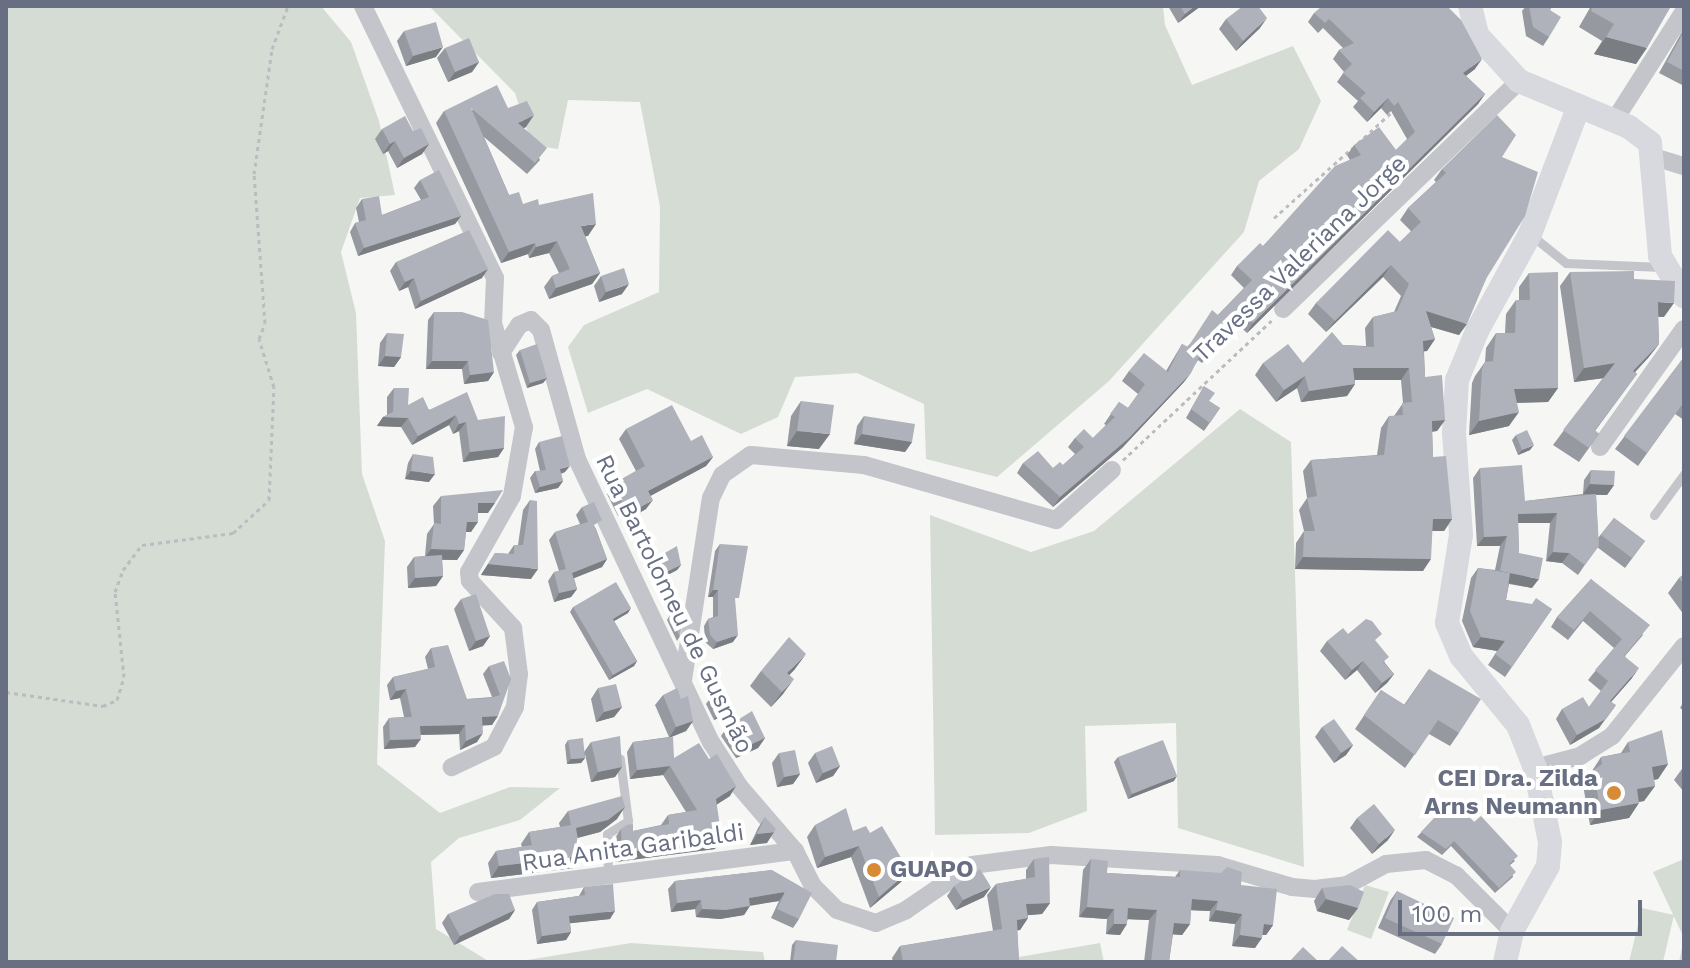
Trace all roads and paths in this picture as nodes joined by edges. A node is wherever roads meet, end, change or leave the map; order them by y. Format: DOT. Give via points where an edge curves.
graph roads {
  1 [pos="288,6"];
  2 [pos="363,6"];
  3 [pos="1470,6"];
  4 [pos="1684,11"];
  5 [pos="1519,81"];
  6 [pos="1405,100"];
  7 [pos="1579,106"];
  8 [pos="1621,111"];
  9 [pos="1654,157"];
  10 [pos="1684,166"];
  11 [pos="1274,218"];
  12 [pos="1530,234"];
  13 [pos="1665,268"];
  14 [pos="1684,296"];
  15 [pos="1283,309"];
  16 [pos="1684,329"];
  17 [pos="501,353"];
  18 [pos="1600,447"];
  19 [pos="1112,470"];
  20 [pos="1684,474"];
  21 [pos="1654,515"];
  22 [pos="1684,646"];
  23 [pos="683,680"];
  24 [pos="6,692"];
  25 [pos="619,751"];
  26 [pos="452,767"];
  27 [pos="1535,768"];
  28 [pos="795,851"];
  29 [pos="608,876"];
  30 [pos="478,892"];
  31 [pos="1512,931"];
  32 [pos="1505,962"];
  1 -- 24 [label="path" via="272,49 254,174 265,323 259,339 274,387 269,500 233,533 142,545 123,570 115,592 124,677 117,700 103,706"];
  2 -- 17 [label="street" via="495,278 493,323"];
  3 -- 5 [label="main road" via="1477,35"];
  4 -- 8 [label="street"];
  5 -- 7 [label="main road"];
  5 -- 15 [label="street, Travessa Valeriana Jorge"];
  6 -- 11 [label="path"];
  7 -- 8 [label="main road"];
  7 -- 12 [label="main road"];
  8 -- 9 [label="main road" via="1646,138"];
  9 -- 10 [label="street"];
  9 -- 13 [label="main road"];
  12 -- 13 [label="lane" via="1566,263"];
  12 -- 27 [label="main road" via="1477,331 1457,380 1454,433 1461,535 1447,623 1461,656 1518,725"];
  13 -- 14 [label="main road"];
  15 -- 19 [label="path, Travessa Valeriana Jorge"];
  16 -- 18 [label="street"];
  17 -- 23 [label="street, Rua Bartolomeu de Gusmão" via="519,325 531,320 541,330 577,459"];
  17 -- 26 [label="street" via="524,427 520,470 502,517 469,572 470,581 513,628 519,674 515,707 494,747"];
  19 -- 23 [label="street" via="1056,520 864,465 751,455 722,475 711,498"];
  20 -- 21 [label="lane"];
  22 -- 27 [label="street" via="1612,736 1580,756"];
  23 -- 28 [label="street, Rua Bartolomeu de Gusmão" via="722,763"];
  25 -- 29 [label="lane" via="628,821 607,834"];
  27 -- 31 [label="main road" via="1546,810 1548,866"];
  28 -- 29 [label="street, Rua Anita Garibaldi"];
  28 -- 31 [label="street, Rua Bartolomeu de Gusmão" via="824,900 854,919 876,923 906,910 972,865 1051,855 1218,865 1315,889 1347,885 1386,864 1426,860 1456,875"];
  29 -- 30 [label="street, Rua Anita Garibaldi"];
  31 -- 32 [label="main road"];
}
